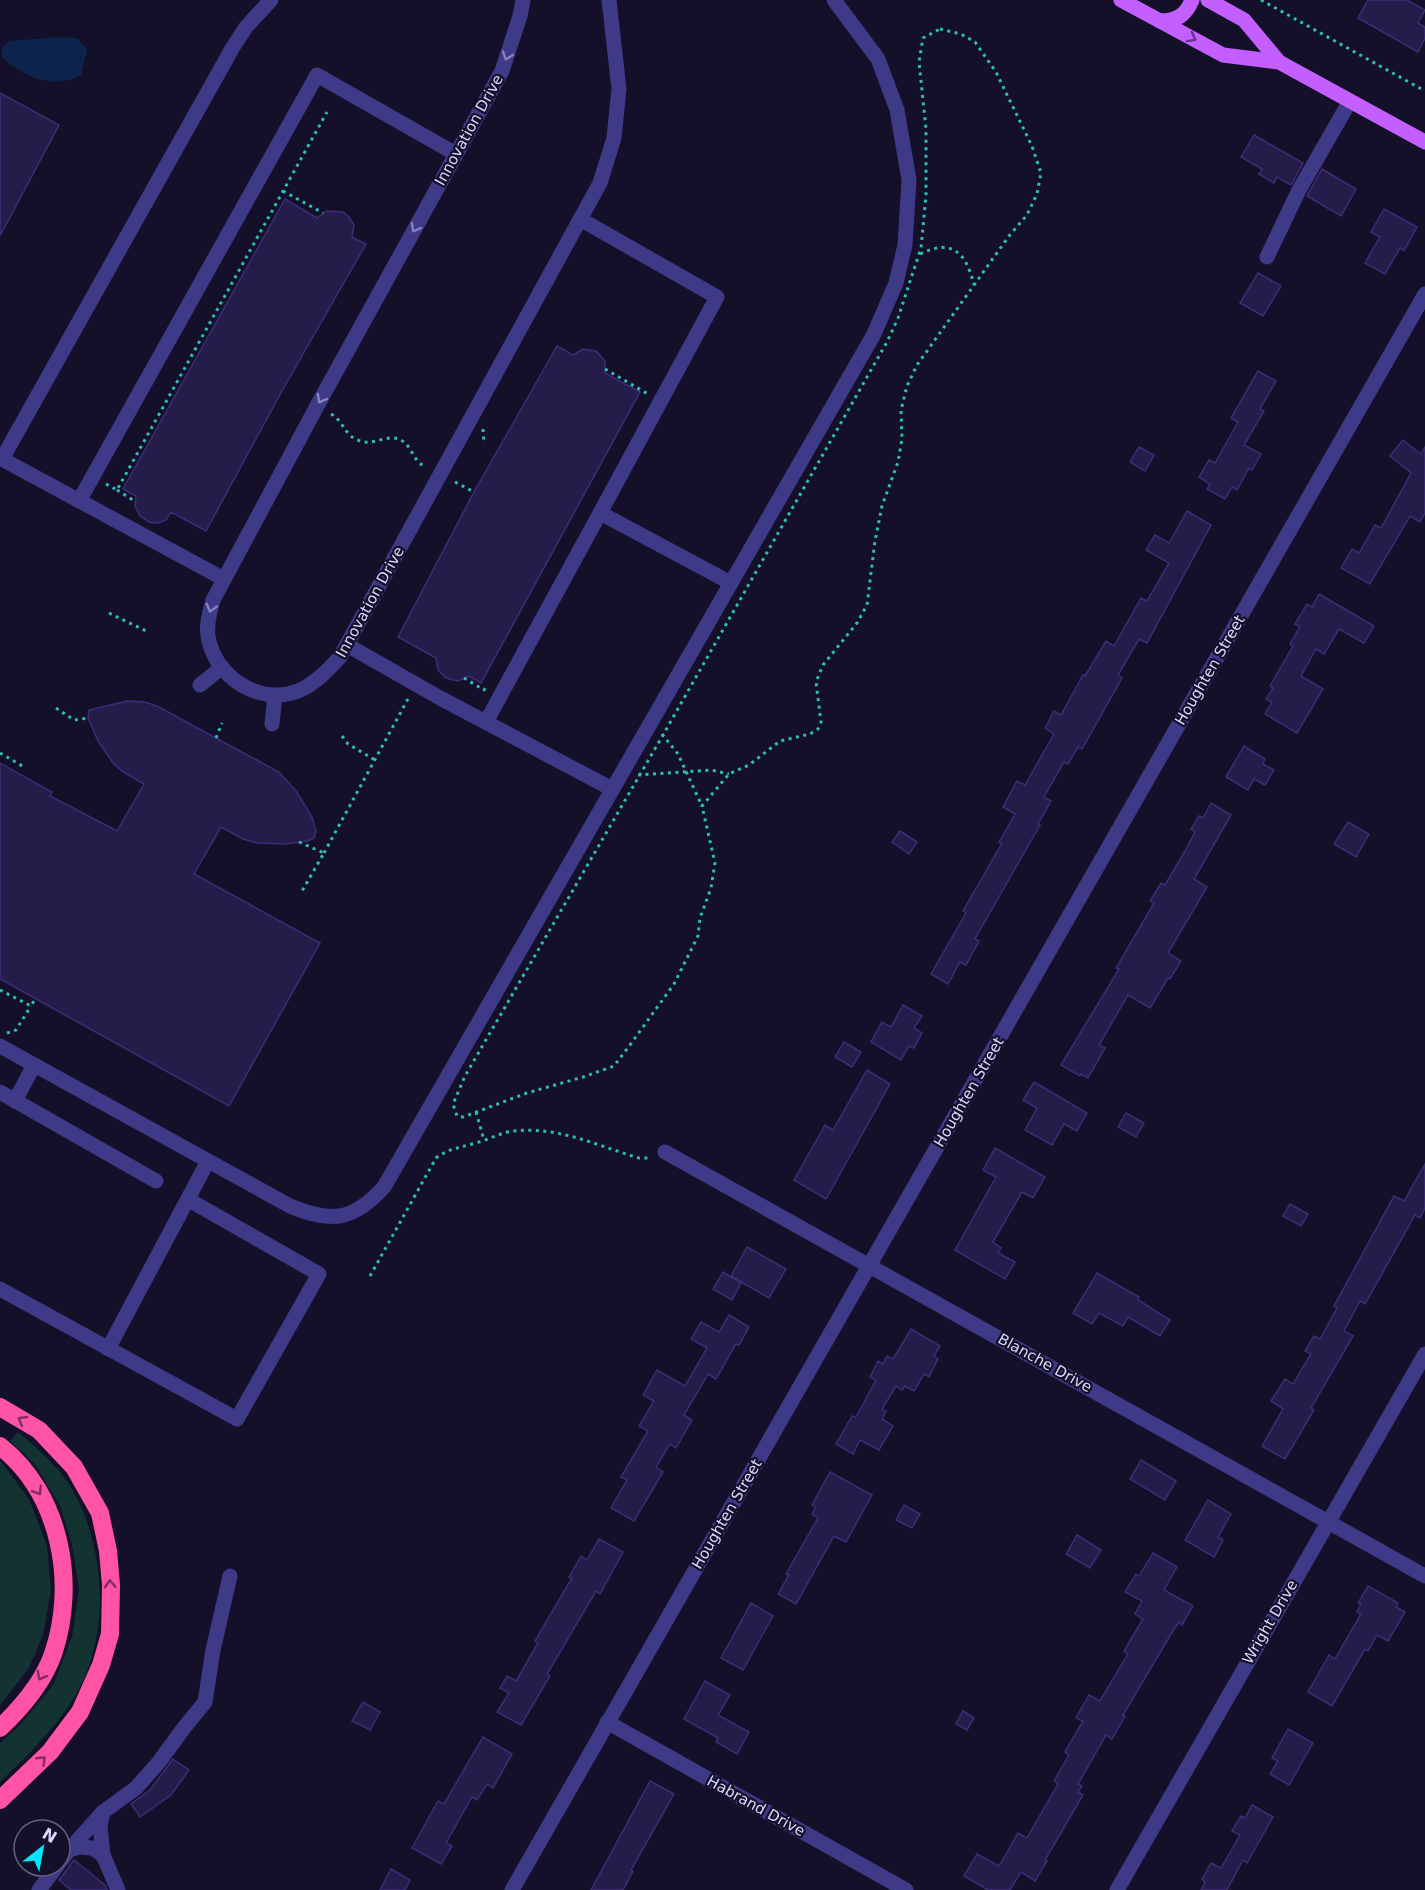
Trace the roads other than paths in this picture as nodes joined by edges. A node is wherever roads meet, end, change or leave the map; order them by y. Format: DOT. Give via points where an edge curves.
graph roads {
  1 [pos="271,0"];
  2 [pos="523,0"];
  3 [pos="609,0"];
  4 [pos="834,0"];
  5 [pos="1121,0"];
  6 [pos="1192,0"];
  7 [pos="1208,0"];
  8 [pos="1161,21"];
  9 [pos="1279,62"];
  10 [pos="1350,101"];
  11 [pos="1425,142"];
  12 [pos="456,154"];
  13 [pos="580,219"];
  14 [pos="1267,257"];
  15 [pos="1425,294"];
  16 [pos="1,461"];
  17 [pos="79,501"];
  18 [pos="600,513"];
  19 [pos="224,579"];
  20 [pos="731,583"];
  21 [pos="347,645"];
  22 [pos="222,667"];
  23 [pos="200,685"];
  24 [pos="275,695"];
  25 [pos="486,722"];
  26 [pos="272,724"];
  27 [pos="612,789"];
  28 [pos="1,1040"];
  29 [pos="34,1065"];
  30 [pos="0,1092"];
  31 [pos="15,1101"];
  32 [pos="665,1152"];
  33 [pos="208,1161"];
  34 [pos="156,1181"];
  35 [pos="189,1200"];
  36 [pos="870,1265"];
  37 [pos="0,1289"];
  38 [pos="108,1349"];
  39 [pos="1425,1354"];
  40 [pos="0,1407"];
  41 [pos="0,1446"];
  42 [pos="1328,1521"];
  43 [pos="230,1576"];
  44 [pos="1425,1576"];
  45 [pos="607,1722"];
  46 [pos="0,1728"];
  47 [pos="0,1800"];
  48 [pos="103,1812"];
  49 [pos="72,1848"];
  50 [pos="72,1852"];
  51 [pos="103,1856"];
  52 [pos="118,1890"];
  53 [pos="512,1890"];
  54 [pos="906,1890"];
  55 [pos="1117,1890"];
  1 -- 16 [label="street" via="233,47"];
  2 -- 12 [label="street, Innovation Drive, one-way" via="502,71"];
  3 -- 13 [label="street, Innovation Drive" via="619,89 614,138 600,183"];
  4 -- 20 [label="street" via="878,59 897,110 909,180 905,245 896,283 874,334"];
  5 -- 8 [label="main road"];
  6 -- 8 [label="main road" via="1178,18"];
  7 -- 9 [label="main road" via="1244,20"];
  8 -- 9 [label="main road, one-way" via="1223,55"];
  9 -- 10 [label="main road"];
  10 -- 11 [label="main road"];
  10 -- 14 [label="street" via="1299,190"];
  12 -- 17 [label="street" via="317,75"];
  12 -- 19 [label="street, Innovation Drive, one-way"];
  13 -- 18 [label="street" via="717,297"];
  13 -- 21 [label="street, Innovation Drive"];
  15 -- 36 [label="street, Houghten Street"];
  16 -- 17 [label="street"];
  17 -- 19 [label="street"];
  18 -- 20 [label="street"];
  18 -- 25 [label="street"];
  19 -- 22 [label="street, Innovation Drive, one-way" via="208,618 208,636"];
  20 -- 27 [label="street"];
  21 -- 24 [label="street, Innovation Drive" via="315,681 298,691"];
  21 -- 25 [label="street"];
  22 -- 23 [label="street"];
  22 -- 24 [label="street, Innovation Drive" via="245,688 263,696"];
  24 -- 26 [label="street"];
  25 -- 27 [label="street"];
  27 -- 33 [label="street" via="384,1187 371,1201 344,1216 321,1218 290,1206"];
  28 -- 29 [label="street"];
  29 -- 31 [label="street"];
  29 -- 33 [label="street"];
  30 -- 31 [label="street"];
  31 -- 34 [label="street"];
  32 -- 36 [label="street, Blanche Drive"];
  33 -- 35 [label="street"];
  35 -- 38 [label="street"];
  35 -- 38 [label="street" via="319,1274 237,1419"];
  36 -- 42 [label="street, Blanche Drive"];
  36 -- 45 [label="street, Houghten Street"];
  37 -- 38 [label="street"];
  39 -- 42 [label="street, Wright Drive"];
  47 -- 40 [label="highway, one-way" via="50,1752 80,1712 110,1634 111,1585 100,1513 74,1467 39,1430"];
  41 -- 46 [label="highway, one-way" via="36,1487 52,1516 63,1584 62,1620 52,1656 31,1695"];
  42 -- 44 [label="street, Blanche Drive"];
  42 -- 55 [label="street, Wright Drive"];
  43 -- 48 [label="street" via="205,1702 136,1788"];
  45 -- 53 [label="street, Houghten Street"];
  45 -- 54 [label="street, Habrand Drive"];
  48 -- 49 [label="street"];
  48 -- 51 [label="street"];
  50 -- 51 [label="street" via="80,1847 92,1848"];
  51 -- 52 [label="street"];
}
